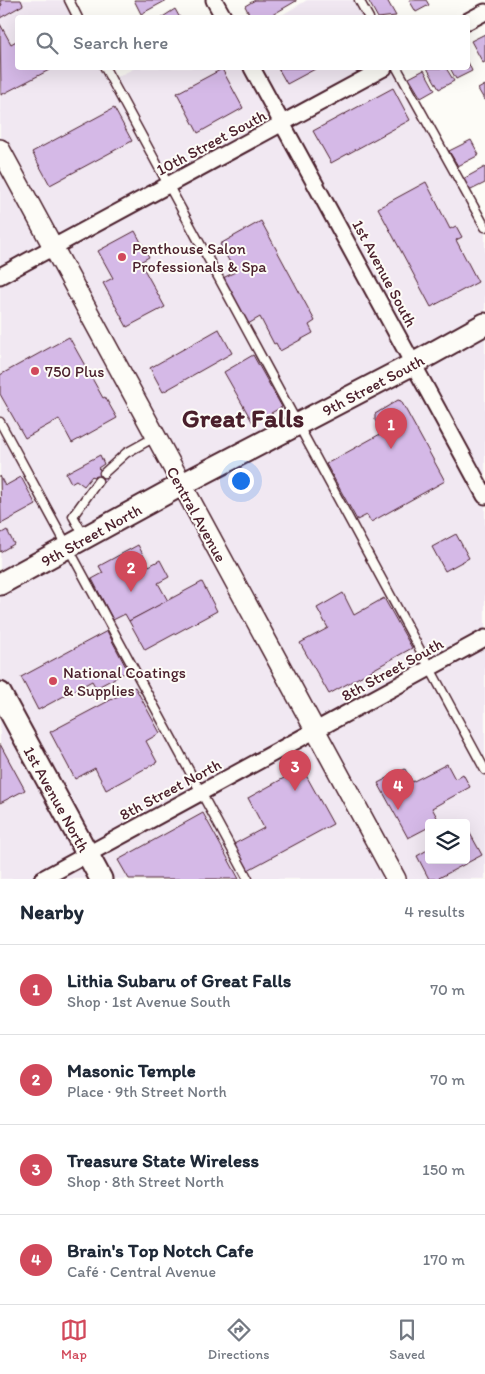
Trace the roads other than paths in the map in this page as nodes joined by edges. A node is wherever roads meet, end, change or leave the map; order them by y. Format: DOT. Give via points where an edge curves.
graph roads {
  1 [pos="69,0"];
  2 [pos="214,0"];
  3 [pos="360,0"];
  4 [pos="485,12"];
  5 [pos="76,15"];
  6 [pos="222,15"];
  7 [pos="368,15"];
  8 [pos="470,20"];
  9 [pos="105,70"];
  10 [pos="253,70"];
  11 [pos="380,70"];
  12 [pos="398,70"];
  13 [pos="284,123"];
  14 [pos="0,149"];
  15 [pos="168,186"];
  16 [pos="485,227"];
  17 [pos="54,247"];
  18 [pos="0,276"];
  19 [pos="485,324"];
  20 [pos="413,364"];
  21 [pos="0,422"];
  22 [pos="297,425"];
  23 [pos="155,437"];
  24 [pos="104,473"];
  25 [pos="98,481"];
  26 [pos="181,485"];
  27 [pos="485,496"];
  28 [pos="77,542"];
  29 [pos="0,584"];
  30 [pos="485,638"];
  31 [pos="430,668"];
  32 [pos="0,693"];
  33 [pos="316,731"];
  34 [pos="485,770"];
  35 [pos="201,793"];
  36 [pos="87,853"];
  37 [pos="42,879"];
  38 [pos="101,879"];
  39 [pos="248,879"];
  40 [pos="396,879"];
  1 -- 5 [label="lane"];
  2 -- 6 [label="street"];
  3 -- 7 [label="lane"];
  4 -- 8 [label="street"];
  9 -- 15 [label="lane"];
  10 -- 13 [label="street, 1st Avenue South"];
  11 -- 13 [label="street, 10th Street South"];
  12 -- 16 [label="lane"];
  13 -- 15 [label="street, 10th Street South"];
  13 -- 20 [label="street, 1st Avenue South"];
  14 -- 17 [label="street, Central Avenue"];
  15 -- 17 [label="street, 10th Street South"];
  15 -- 22 [label="lane"];
  17 -- 18 [label="street, 10th Street South"];
  17 -- 23 [label="street, Central Avenue"];
  19 -- 20 [label="main road, 9th Street South"];
  20 -- 22 [label="main road, 9th Street South"];
  20 -- 27 [label="street, 1st Avenue South"];
  21 -- 28 [label="lane"];
  22 -- 26 [label="main road, 9th Street South"];
  22 -- 31 [label="lane"];
  23 -- 24 [label="lane" via="126,453"];
  23 -- 26 [label="street, Central Avenue"];
  25 -- 28 [label="lane" via="73,516"];
  26 -- 28 [label="main road, 9th Street North"];
  26 -- 33 [label="street, Central Avenue"];
  28 -- 29 [label="main road, 9th Street North"];
  28 -- 35 [label="lane"];
  30 -- 31 [label="street, 8th Street South"];
  31 -- 33 [label="street, 8th Street South"];
  31 -- 34 [label="lane"];
  32 -- 36 [label="main road, 1st Avenue North"];
  33 -- 35 [label="street, 8th Street North"];
  33 -- 40 [label="street, Central Avenue"];
  35 -- 36 [label="street, 8th Street North"];
  35 -- 39 [label="lane"];
  36 -- 37 [label="street, 8th Street North"];
  36 -- 38 [label="main road, 1st Avenue North"];
}
